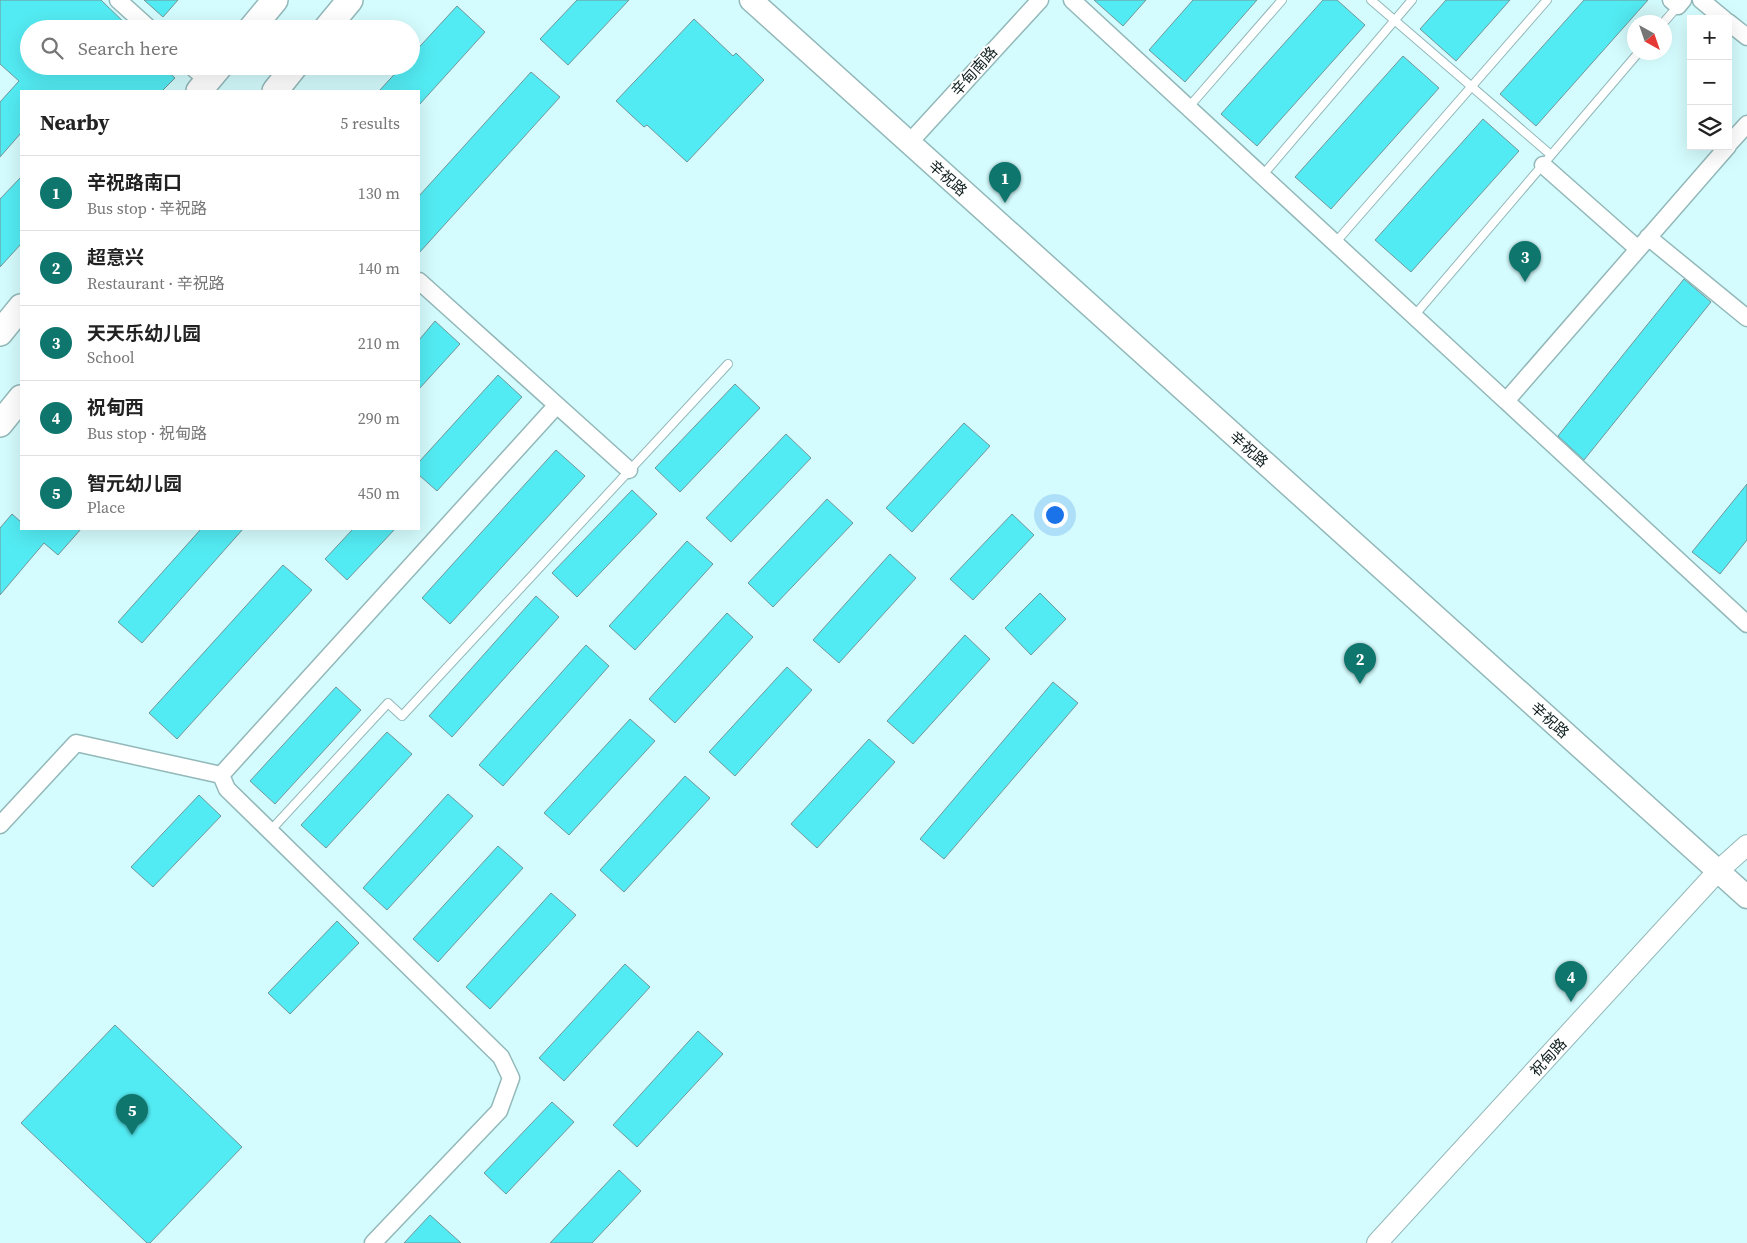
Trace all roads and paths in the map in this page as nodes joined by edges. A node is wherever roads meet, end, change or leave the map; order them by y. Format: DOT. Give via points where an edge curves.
graph roads {
  1 [pos="118,0"];
  2 [pos="275,0"];
  3 [pos="350,0"];
  4 [pos="750,0"];
  5 [pos="1040,0"];
  6 [pos="1072,0"];
  7 [pos="1282,0"];
  8 [pos="1371,0"];
  9 [pos="1412,0"];
  10 [pos="1547,0"];
  11 [pos="1701,0"];
  12 [pos="1677,2"];
  13 [pos="1669,15"];
  14 [pos="1719,15"];
  15 [pos="140,20"];
  16 [pos="258,20"];
  17 [pos="333,20"];
  18 [pos="1732,25"];
  19 [pos="1747,37"];
  20 [pos="1632,60"];
  21 [pos="288,75"];
  22 [pos="1471,86"];
  23 [pos="276,90"];
  24 [pos="1188,108"];
  25 [pos="1747,124"];
  26 [pos="1732,141"];
  27 [pos="909,143"];
  28 [pos="1724,150"];
  29 [pos="1547,160"];
  30 [pos="1262,176"];
  31 [pos="1335,243"];
  32 [pos="1643,243"];
  33 [pos="420,282"];
  34 [pos="20,308"];
  35 [pos="1414,316"];
  36 [pos="1747,318"];
  37 [pos="0,333"];
  38 [pos="728,364"];
  39 [pos="20,399"];
  40 [pos="1506,401"];
  41 [pos="556,406"];
  42 [pos="0,424"];
  43 [pos="630,470"];
  44 [pos="1747,624"];
  45 [pos="221,775"];
  46 [pos="0,825"];
  47 [pos="270,831"];
  48 [pos="1747,844"];
  49 [pos="1718,871"];
  50 [pos="1747,897"];
  51 [pos="373,1243"];
  52 [pos="1377,1243"];
  1 -- 15 [label="street"];
  2 -- 16 [label="main road"];
  3 -- 17 [label="main road"];
  4 -- 27 [label="main road, 辛祝路"];
  5 -- 27 [label="street, 辛甸南路"];
  6 -- 24 [label="street"];
  7 -- 24 [label="lane"];
  8 -- 22 [label="lane"];
  9 -- 30 [label="lane"];
  10 -- 22 [label="lane"];
  11 -- 14 [label="street"];
  12 -- 13 [label="lane"];
  18 -- 19 [label="street"];
  20 -- 29 [label="lane"];
  21 -- 23 [label="main road"];
  22 -- 29 [label="lane"];
  22 -- 31 [label="lane"];
  24 -- 30 [label="street"];
  25 -- 26 [label="street"];
  27 -- 49 [label="main road, 辛祝路"];
  28 -- 32 [label="street"];
  29 -- 32 [label="street"];
  29 -- 35 [label="lane"];
  30 -- 31 [label="street"];
  31 -- 35 [label="street"];
  32 -- 36 [label="street"];
  32 -- 40 [label="street"];
  33 -- 41 [label="street"];
  34 -- 37 [label="main road"];
  35 -- 40 [label="street"];
  38 -- 43 [label="lane"];
  39 -- 42 [label="main road"];
  40 -- 44 [label="street"];
  41 -- 43 [label="street"];
  41 -- 45 [label="street"];
  43 -- 47 [label="lane" via="402,716 388,702"];
  45 -- 46 [label="street" via="76,743"];
  45 -- 47 [label="street" via="227,789"];
  47 -- 51 [label="street" via="501,1057 511,1078 499,1111"];
  48 -- 49 [label="street, 祝甸路"];
  49 -- 50 [label="main road, 辛祝路"];
  49 -- 52 [label="street, 祝甸路"];
}
